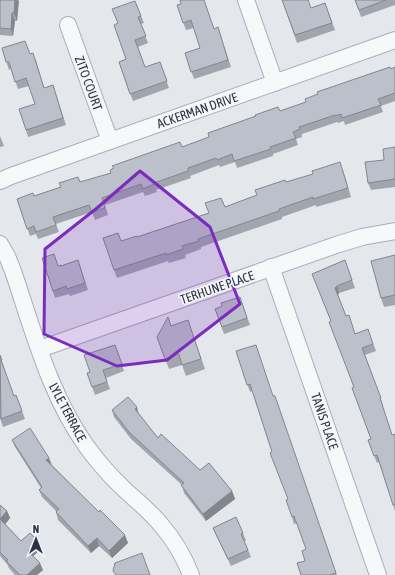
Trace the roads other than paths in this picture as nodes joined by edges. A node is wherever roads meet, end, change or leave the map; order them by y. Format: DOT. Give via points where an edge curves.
graph roads {
  1 [pos="246,0"];
  2 [pos="68,24"];
  3 [pos="395,40"];
  4 [pos="275,83"];
  5 [pos="110,141"];
  6 [pos="0,181"];
  7 [pos="395,231"];
  8 [pos="0,244"];
  9 [pos="271,268"];
  10 [pos="40,349"];
  11 [pos="191,575"];
  12 [pos="378,575"];
  1 -- 4 [label="street"];
  2 -- 5 [label="street, ZITO COURT"];
  3 -- 4 [label="street, ACKERMAN DRIVE"];
  4 -- 5 [label="street, ACKERMAN DRIVE"];
  5 -- 6 [label="street, ACKERMAN DRIVE"];
  7 -- 9 [label="street, TERHUNE PLACE" via="362,237"];
  8 -- 10 [label="street, LYLE TERRACE" via="13,271"];
  9 -- 10 [label="street, TERHUNE PLACE"];
  9 -- 12 [label="street, TANIS PLACE"];
  10 -- 11 [label="street, LYLE TERRACE" via="60,402 87,447 104,468 162,525 177,546"];
}
